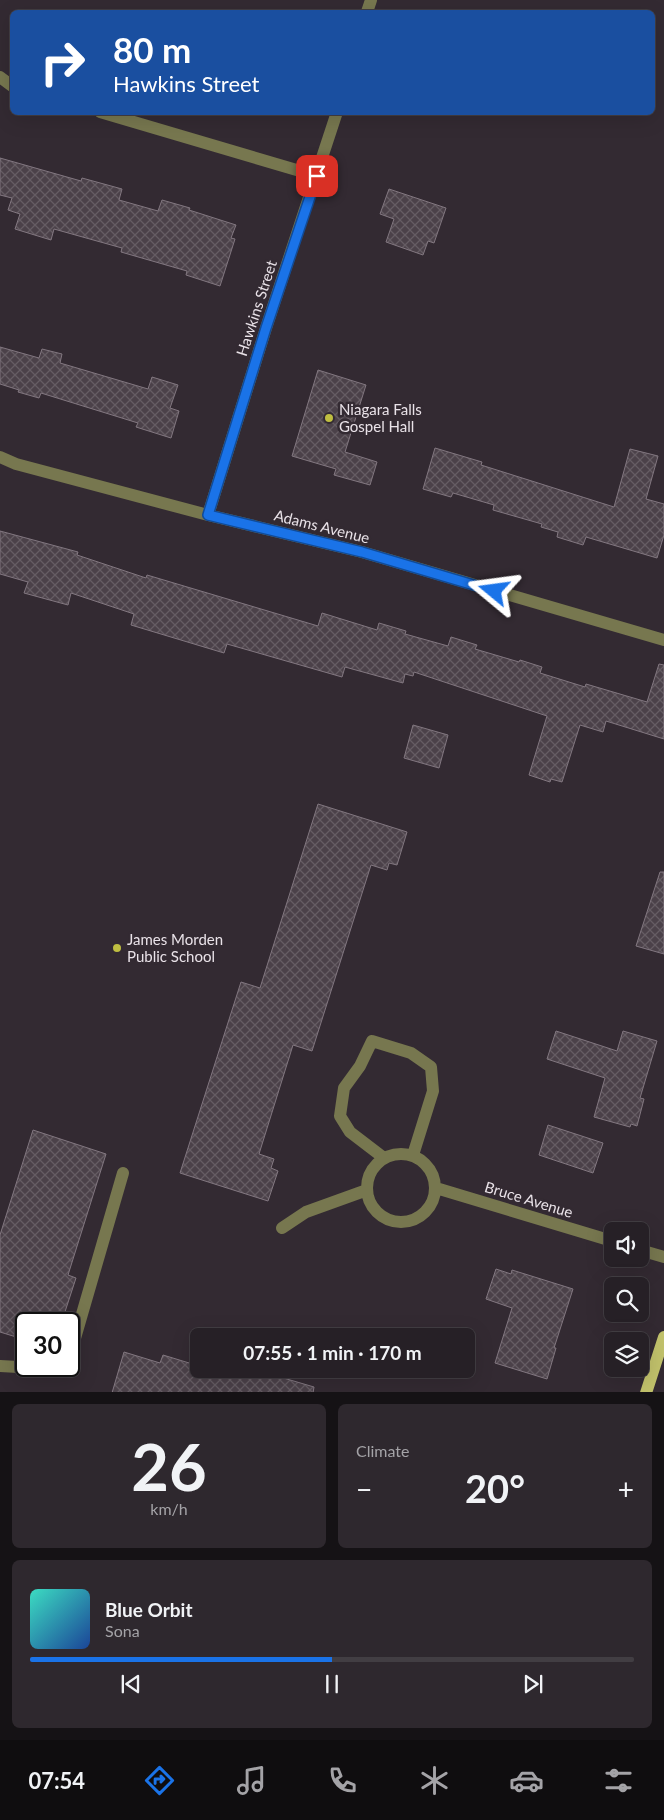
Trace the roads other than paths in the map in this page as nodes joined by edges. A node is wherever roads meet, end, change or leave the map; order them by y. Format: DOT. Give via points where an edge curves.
graph roads {
  1 [pos="110,115"];
  2 [pos="336,115"];
  3 [pos="317,176"];
  4 [pos="0,457"];
  5 [pos="208,515"];
  6 [pos="664,640"];
  7 [pos="413,1155"];
  8 [pos="384,1158"];
  9 [pos="124,1173"];
  10 [pos="436,1188"];
  11 [pos="366,1190"];
  12 [pos="282,1228"];
  13 [pos="604,1239"];
  14 [pos="649,1253"];
  15 [pos="664,1257"];
  16 [pos="80,1322"];
  17 [pos="664,1336"];
  18 [pos="0,1366"];
  19 [pos="15,1368"];
  20 [pos="646,1392"];
  1 -- 3 [label="street"];
  2 -- 3 [label="street, Hawkins Street"];
  3 -- 5 [label="street, Hawkins Street"];
  4 -- 5 [label="street, Adams Avenue"];
  5 -- 6 [label="street, Adams Avenue" via="362,552"];
  7 -- 8 [label="street" via="393,1154"];
  7 -- 8 [label="street" via="434,1091 431,1067 412,1053 372,1041 344,1088 340,1116 350,1132"];
  7 -- 10 [label="street" via="430,1168"];
  8 -- 11 [label="street" via="370,1172"];
  9 -- 16 [label="street"];
  10 -- 11 [label="street" via="428,1210 408,1222 385,1219 369,1202"];
  10 -- 13 [label="street, Bruce Avenue"];
  11 -- 12 [label="street" via="306,1212"];
  14 -- 15 [label="street"];
  17 -- 20 [label="main road"];
  18 -- 19 [label="street"];
}
